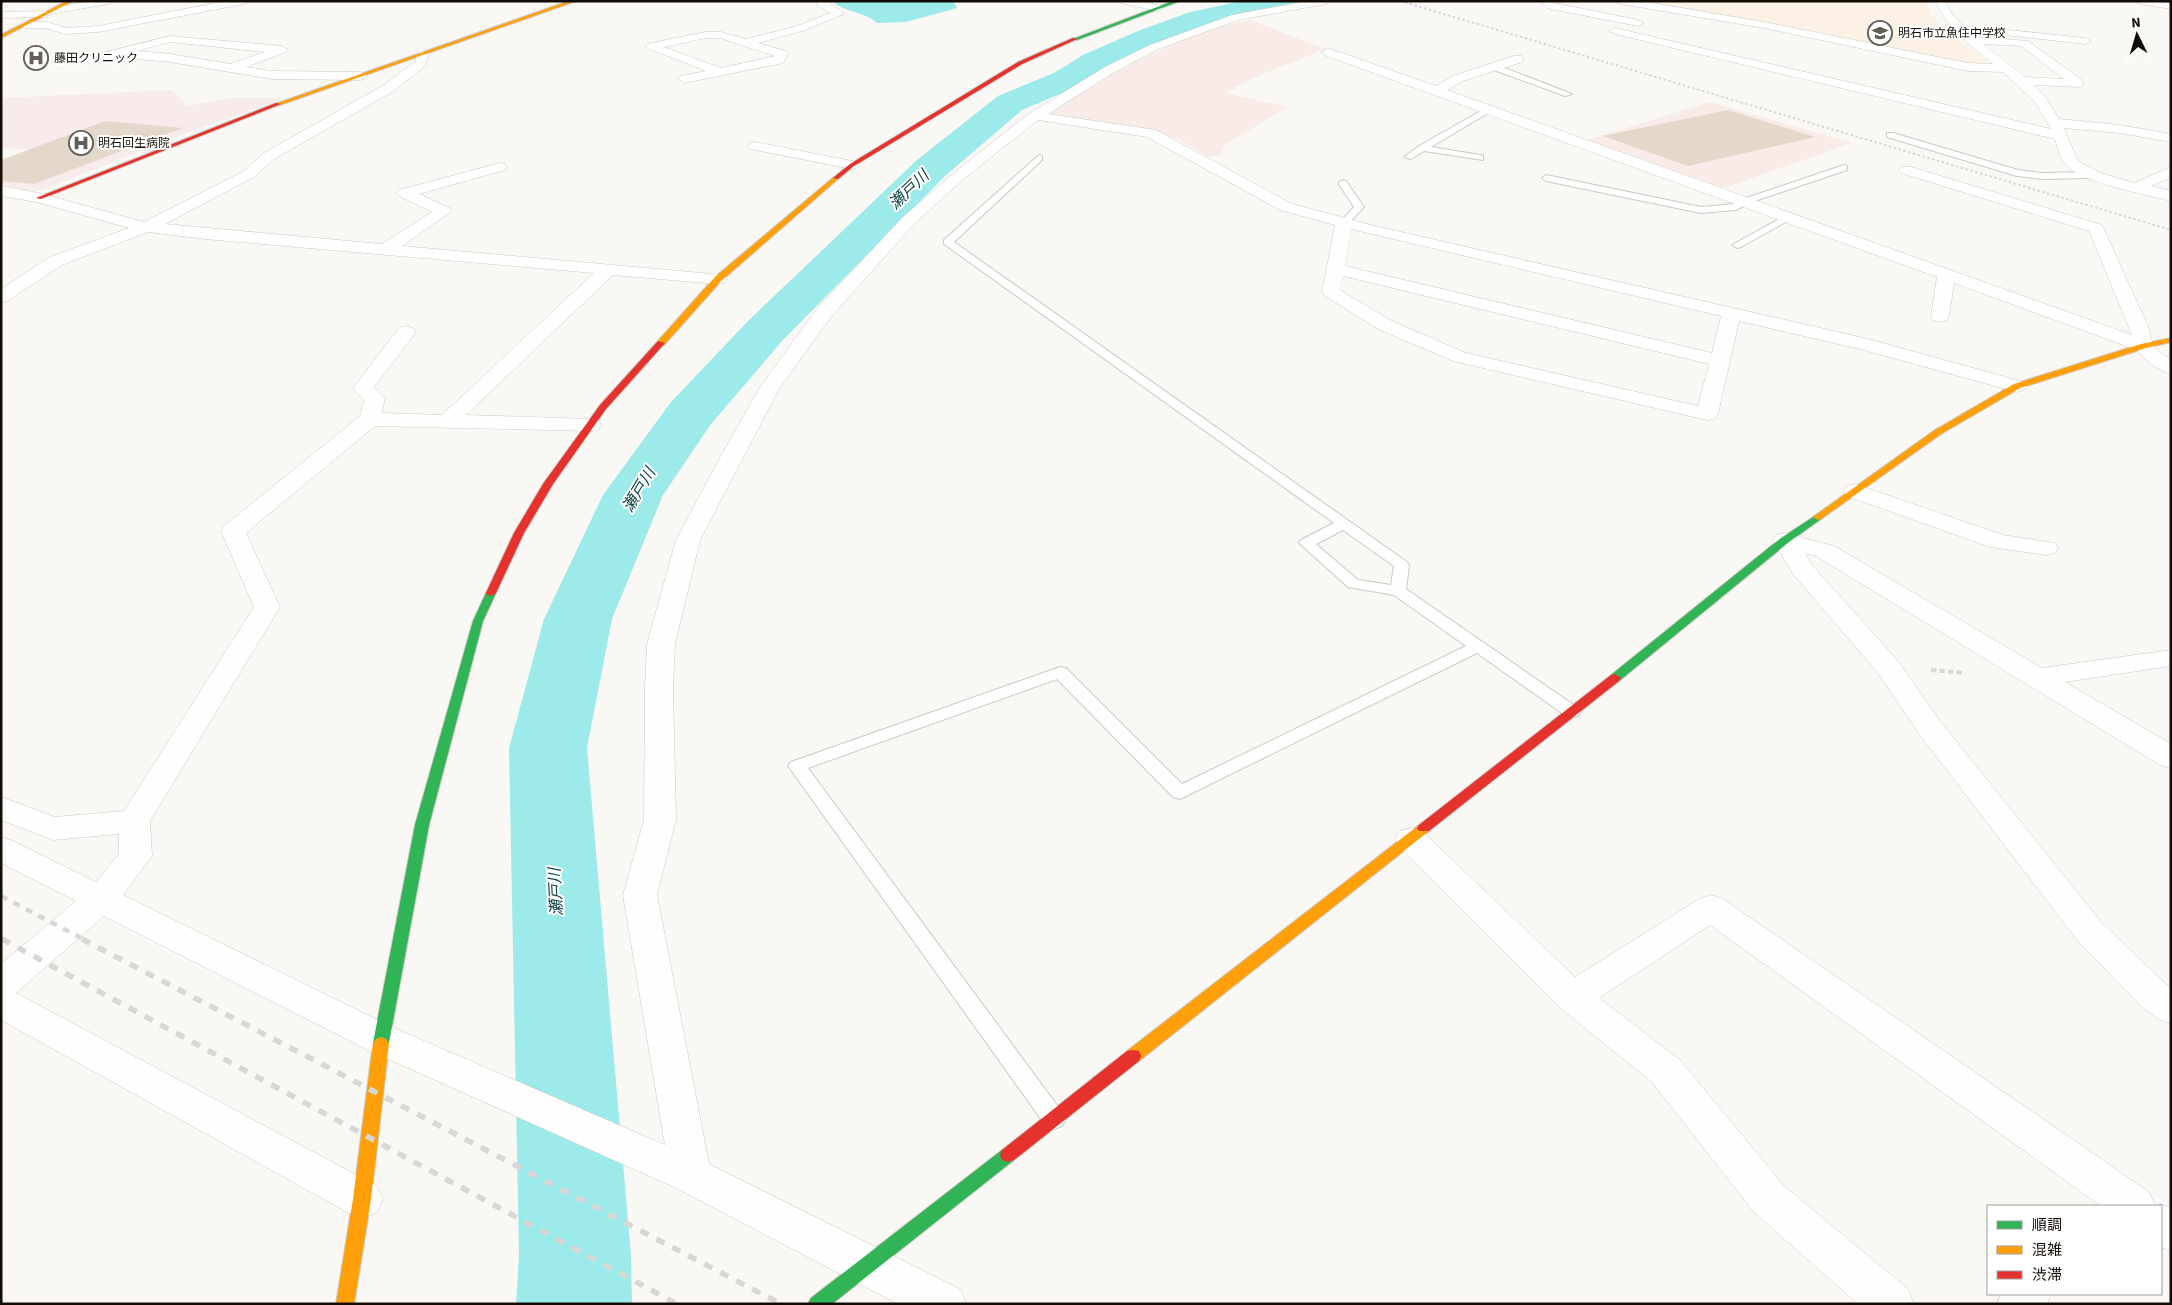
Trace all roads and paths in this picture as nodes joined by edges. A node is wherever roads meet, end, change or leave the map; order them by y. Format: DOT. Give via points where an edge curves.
graph roads {
  1 [pos="71,1"];
  2 [pos="108,1"];
  3 [pos="188,1"];
  4 [pos="244,1"];
  5 [pos="574,1"];
  6 [pos="822,1"];
  7 [pos="1124,1"];
  8 [pos="1178,1"];
  9 [pos="1326,1"];
  10 [pos="1549,1"];
  11 [pos="1621,1"];
  12 [pos="1940,1"];
  13 [pos="2141,1"];
  14 [pos="2171,6"];
  15 [pos="205,8"];
  16 [pos="1158,8"];
  17 [pos="49,12"];
  18 [pos="1,15"];
  19 [pos="1745,22"];
  20 [pos="1646,24"];
  21 [pos="26,25"];
  22 [pos="1718,29"];
  23 [pos="1958,30"];
  24 [pos="1615,31"];
  25 [pos="5,34"];
  26 [pos="269,36"];
  27 [pos="1972,40"];
  28 [pos="2086,41"];
  29 [pos="745,43"];
  30 [pos="243,46"];
  31 [pos="1328,52"];
  32 [pos="117,53"];
  33 [pos="422,55"];
  34 [pos="1518,59"];
  35 [pos="91,60"];
  36 [pos="1494,67"];
  37 [pos="231,68"];
  38 [pos="2008,68"];
  39 [pos="720,72"];
  40 [pos="361,76"];
  41 [pos="684,80"];
  42 [pos="2021,81"];
  43 [pos="1438,91"];
  44 [pos="1568,94"];
  45 [pos="1489,110"];
  46 [pos="1035,116"];
  47 [pos="2054,123"];
  48 [pos="1890,135"];
  49 [pos="2061,136"];
  50 [pos="2171,138"];
  51 [pos="755,146"];
  52 [pos="1422,148"];
  53 [pos="1408,156"];
  54 [pos="1039,158"];
  55 [pos="1480,158"];
  56 [pos="852,164"];
  57 [pos="500,166"];
  58 [pos="1844,168"];
  59 [pos="1906,170"];
  60 [pos="2171,171"];
  61 [pos="2091,175"];
  62 [pos="1546,178"];
  63 [pos="1343,183"];
  64 [pos="2137,187"];
  65 [pos="1,191"];
  66 [pos="2171,196"];
  67 [pos="39,198"];
  68 [pos="1746,202"];
  69 [pos="9,210"];
  70 [pos="1788,217"];
  71 [pos="1344,223"];
  72 [pos="146,227"];
  73 [pos="1737,245"];
  74 [pos="385,250"];
  75 [pos="609,269"];
  76 [pos="1335,269"];
  77 [pos="1946,274"];
  78 [pos="718,279"];
  79 [pos="1,297"];
  80 [pos="1731,313"];
  81 [pos="1940,316"];
  82 [pos="406,332"];
  83 [pos="2171,340"];
  84 [pos="2144,346"];
  85 [pos="1720,361"];
  86 [pos="2171,368"];
  87 [pos="2017,386"];
  88 [pos="370,419"];
  89 [pos="448,421"];
  90 [pos="590,425"];
  91 [pos="1855,491"];
  92 [pos="1344,524"];
  93 [pos="1785,540"];
  94 [pos="2046,548"];
  95 [pos="1398,591"];
  96 [pos="1477,647"];
  97 [pos="2171,658"];
  98 [pos="1888,667"];
  99 [pos="1966,673"];
  100 [pos="2035,678"];
  101 [pos="1572,712"];
  102 [pos="2171,758"];
  103 [pos="1,808"];
  104 [pos="134,821"];
  105 [pos="1411,839"];
  106 [pos="1,849"];
  107 [pos="101,899"];
  108 [pos="1,985"];
  109 [pos="1572,997"];
  110 [pos="1,1002"];
  111 [pos="2171,1010"];
  112 [pos="381,1039"];
  113 [pos="1054,1119"];
  114 [pos="691,1175"];
  115 [pos="362,1199"];
  116 [pos="2126,1204"];
  117 [pos="868,1266"];
  118 [pos="2028,1295"];
  119 [pos="345,1304"];
  120 [pos="817,1304"];
  121 [pos="944,1304"];
  122 [pos="1892,1304"];
  123 [pos="2019,1304"];
  1 -- 17 [label="street"];
  2 -- 17 [label="street"];
  3 -- 15 [label="street"];
  4 -- 15 [label="street"];
  5 -- 33 [label="street"];
  6 -- 29 [label="street" via="839,14"];
  7 -- 16 [label="street"];
  8 -- 16 [label="street"];
  9 -- 46 [label="street" via="1236,17 1154,47 1109,70"];
  10 -- 20 [label="street" via="1551,6 1582,14"];
  11 -- 19 [label="street"];
  12 -- 23 [label="street" via="1948,19"];
  13 -- 14 [label="street"];
  15 -- 21 [label="street" via="79,31 47,24"];
  16 -- 56 [label="street" via="1091,32 1020,63"];
  17 -- 18 [label="street"];
  17 -- 21 [label="street"];
  19 -- 22 [label="street"];
  19 -- 38 [label="street" via="1946,63"];
  21 -- 25 [label="street"];
  23 -- 27 [label="street"];
  23 -- 28 [label="street"];
  24 -- 49 [label="street"];
  26 -- 30 [label="street"];
  27 -- 38 [label="street"];
  27 -- 42 [label="street" via="2024,43 2078,83"];
  29 -- 39 [label="street" via="782,54 779,60"];
  29 -- 39 [label="street" via="721,35 706,35 651,46"];
  30 -- 32 [label="street" via="170,39"];
  30 -- 37 [label="street" via="282,50"];
  31 -- 43 [label="street"];
  32 -- 35 [label="street"];
  32 -- 37 [label="street"];
  33 -- 40 [label="street"];
  33 -- 72 [label="street" via="422,62 389,88 270,156 249,174"];
  34 -- 36 [label="street"];
  36 -- 43 [label="street" via="1459,78"];
  36 -- 44 [label="lane"];
  37 -- 40 [label="street" via="272,75"];
  38 -- 42 [label="street"];
  39 -- 41 [label="street"];
  40 -- 67 [label="street" via="258,111"];
  42 -- 47 [label="street" via="2040,100"];
  43 -- 45 [label="street"];
  45 -- 52 [label="lane"];
  45 -- 68 [label="street"];
  46 -- 71 [label="street" via="1151,133 1286,207"];
  46 -- 114 [label="street" via="909,220 823,314 769,389 688,540 660,644 660,820 640,895"];
  47 -- 49 [label="street"];
  47 -- 50 [label="street"];
  48 -- 61 [label="lane" via="2017,173"];
  49 -- 61 [label="street" via="2070,162"];
  51 -- 56 [label="street"];
  52 -- 53 [label="lane"];
  52 -- 55 [label="lane"];
  54 -- 92 [label="lane" via="948,242"];
  56 -- 78 [label="street"];
  57 -- 74 [label="street" via="404,194 444,211"];
  58 -- 68 [label="lane"];
  59 -- 84 [label="street" via="2096,228 2139,326"];
  60 -- 64 [label="street"];
  61 -- 64 [label="street"];
  62 -- 68 [label="lane" via="1701,210 1736,207"];
  63 -- 71 [label="lane" via="1359,207"];
  64 -- 66 [label="street"];
  65 -- 67 [label="street"];
  67 -- 69 [label="street"];
  67 -- 72 [label="street"];
  68 -- 70 [label="street"];
  70 -- 73 [label="lane"];
  70 -- 77 [label="street"];
  71 -- 76 [label="street"];
  71 -- 80 [label="street"];
  72 -- 74 [label="street"];
  72 -- 79 [label="street" via="56,261"];
  74 -- 75 [label="street"];
  75 -- 78 [label="street"];
  75 -- 89 [label="street"];
  76 -- 85 [label="street"];
  76 -- 85 [label="street" via="1331,292 1384,325 1460,357 1707,414"];
  77 -- 81 [label="street"];
  77 -- 84 [label="street"];
  78 -- 90 [label="street" via="603,406"];
  80 -- 85 [label="street"];
  80 -- 87 [label="street" via="1864,344"];
  82 -- 88 [label="street" via="363,388 375,398"];
  83 -- 84 [label="street"];
  84 -- 86 [label="street" via="2153,357"];
  84 -- 87 [label="street"];
  87 -- 91 [label="street" via="1938,432"];
  88 -- 89 [label="street"];
  88 -- 104 [label="street" via="233,531 267,606"];
  89 -- 90 [label="street"];
  90 -- 112 [label="street" via="548,484 519,533 478,621 422,825"];
  91 -- 93 [label="street"];
  91 -- 94 [label="street" via="1999,542"];
  92 -- 95 [label="lane" via="1402,566"];
  92 -- 95 [label="lane" via="1306,543 1353,584"];
  93 -- 98 [label="street" via="1802,569"];
  93 -- 100 [label="street" via="1825,552"];
  93 -- 101 [label="street"];
  95 -- 96 [label="lane"];
  96 -- 101 [label="lane"];
  96 -- 113 [label="lane" via="1180,793 1060,672 797,766"];
  97 -- 100 [label="street"];
  98 -- 99 [label="path"];
  98 -- 111 [label="street" via="1930,728 2089,931"];
  100 -- 102 [label="street"];
  101 -- 105 [label="street"];
  103 -- 104 [label="street" via="53,829"];
  104 -- 107 [label="street" via="136,856"];
  105 -- 109 [label="street"];
  105 -- 113 [label="street"];
  106 -- 107 [label="street"];
  107 -- 108 [label="street"];
  107 -- 112 [label="street"];
  109 -- 116 [label="street" via="1711,908"];
  109 -- 122 [label="street" via="1666,1071 1768,1198"];
  110 -- 115 [label="street"];
  112 -- 114 [label="street"];
  112 -- 115 [label="street"];
  113 -- 117 [label="street"];
  114 -- 117 [label="street"];
  115 -- 119 [label="street"];
  117 -- 120 [label="street"];
  117 -- 121 [label="street"];
  118 -- 123 [label="street"];
}
